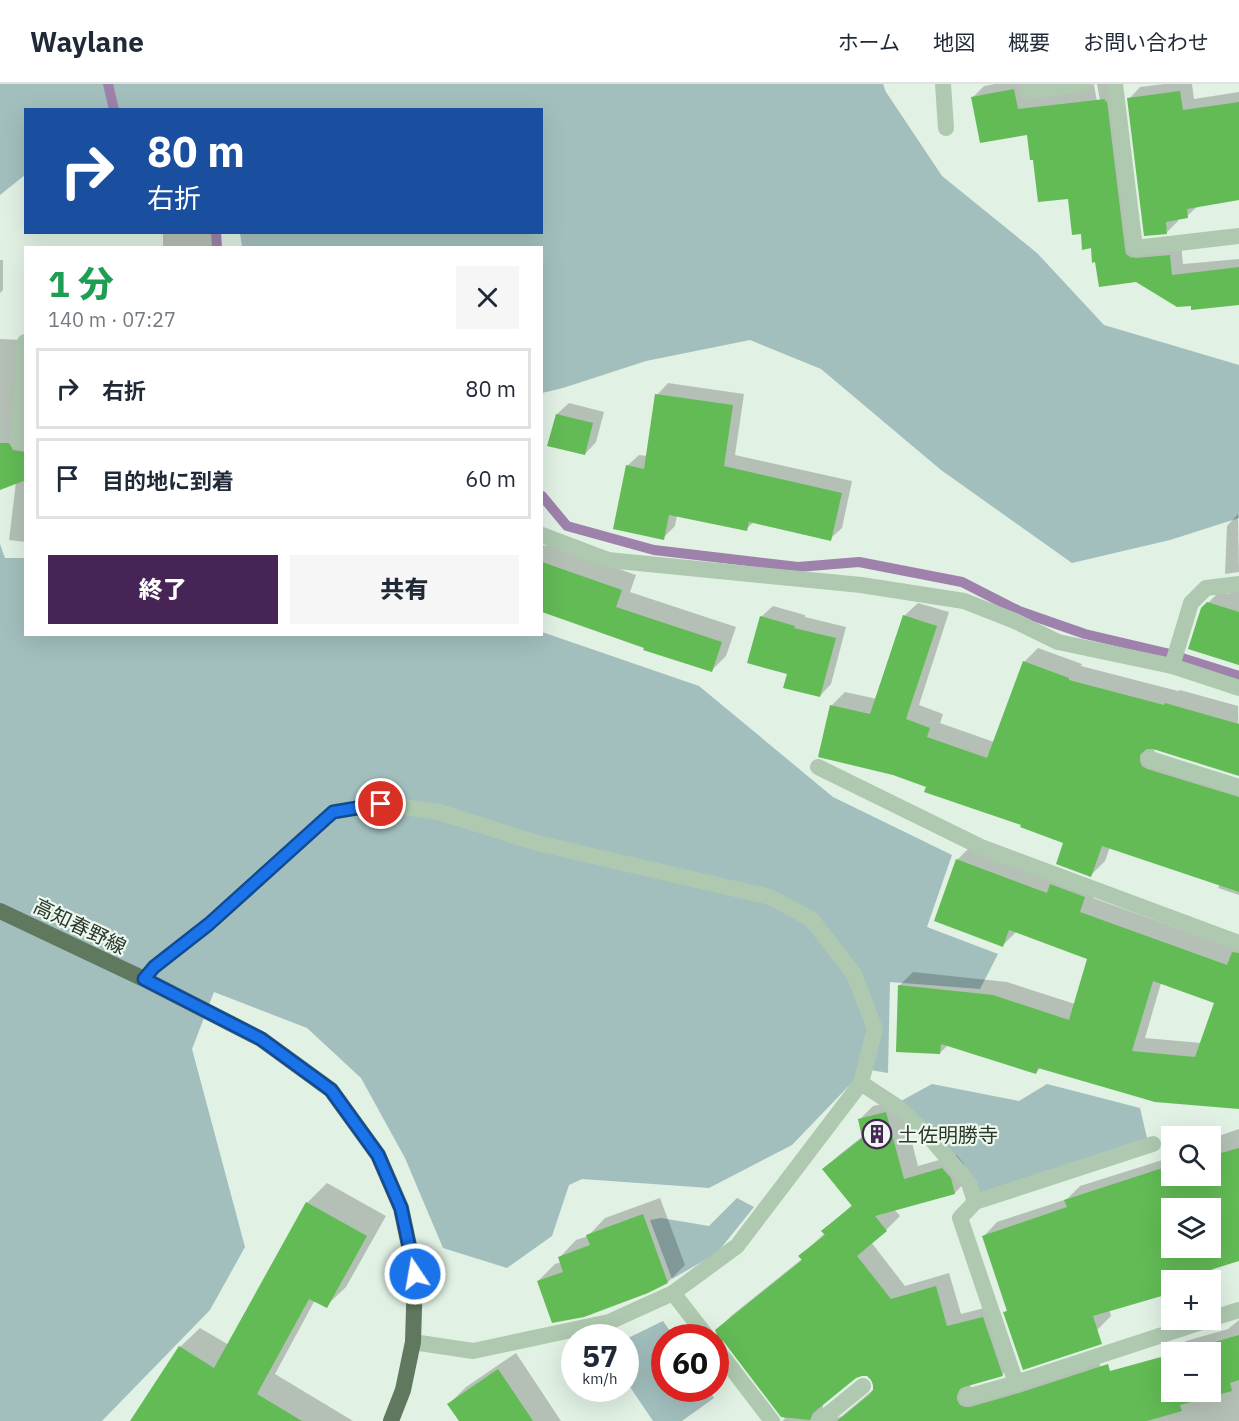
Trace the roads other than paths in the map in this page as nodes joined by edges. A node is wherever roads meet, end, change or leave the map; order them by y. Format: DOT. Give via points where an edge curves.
graph roads {
  1 [pos="943,84"];
  2 [pos="1083,84"];
  3 [pos="1115,84"];
  4 [pos="1028,91"];
  5 [pos="946,128"];
  6 [pos="1239,236"];
  7 [pos="24,358"];
  8 [pos="24,442"];
  9 [pos="543,535"];
  10 [pos="1239,584"];
  11 [pos="1172,666"];
  12 [pos="1239,688"];
  13 [pos="1150,759"];
  14 [pos="818,767"];
  15 [pos="1239,787"];
  16 [pos="0,911"];
  17 [pos="1239,943"];
  18 [pos="144,979"];
  19 [pos="861,1083"];
  20 [pos="1153,1144"];
  21 [pos="975,1202"];
  22 [pos="673,1293"];
  23 [pos="1239,1310"];
  24 [pos="1221,1316"];
  25 [pos="697,1324"];
  26 [pos="1178,1330"];
  27 [pos="413,1342"];
  28 [pos="729,1365"];
  29 [pos="1016,1383"];
  30 [pos="862,1386"];
  31 [pos="967,1397"];
  32 [pos="391,1421"];
  33 [pos="772,1421"];
  34 [pos="820,1421"];
  1 -- 5 [label="street"];
  2 -- 4 [label="street"];
  3 -- 6 [label="street" via="1136,248"];
  7 -- 8 [label="street" via="19,441"];
  9 -- 11 [label="street" via="608,560 861,585 964,601 1058,642"];
  10 -- 11 [label="street" via="1206,588 1191,603"];
  11 -- 12 [label="street"];
  13 -- 15 [label="street"];
  14 -- 17 [label="street" via="981,847"];
  16 -- 18 [label="main road, 高知春野線"];
  18 -- 19 [label="street" via="333,812 381,804 439,812 537,843 770,897 811,919 854,974 875,1029"];
  18 -- 27 [label="main road, 高知春野線" via="261,1039 331,1090 378,1155 401,1208 415,1274"];
  19 -- 21 [label="street" via="899,1108 926,1133 969,1183"];
  19 -- 22 [label="street" via="737,1246"];
  20 -- 21 [label="street"];
  21 -- 29 [label="street" via="960,1218"];
  22 -- 25 [label="street"];
  22 -- 27 [label="street" via="609,1322 473,1351"];
  23 -- 24 [label="street"];
  26 -- 29 [label="street"];
  27 -- 32 [label="main road, 高知春野線" via="403,1390"];
  28 -- 33 [label="street"];
  29 -- 31 [label="street"];
  30 -- 34 [label="street"];
}
